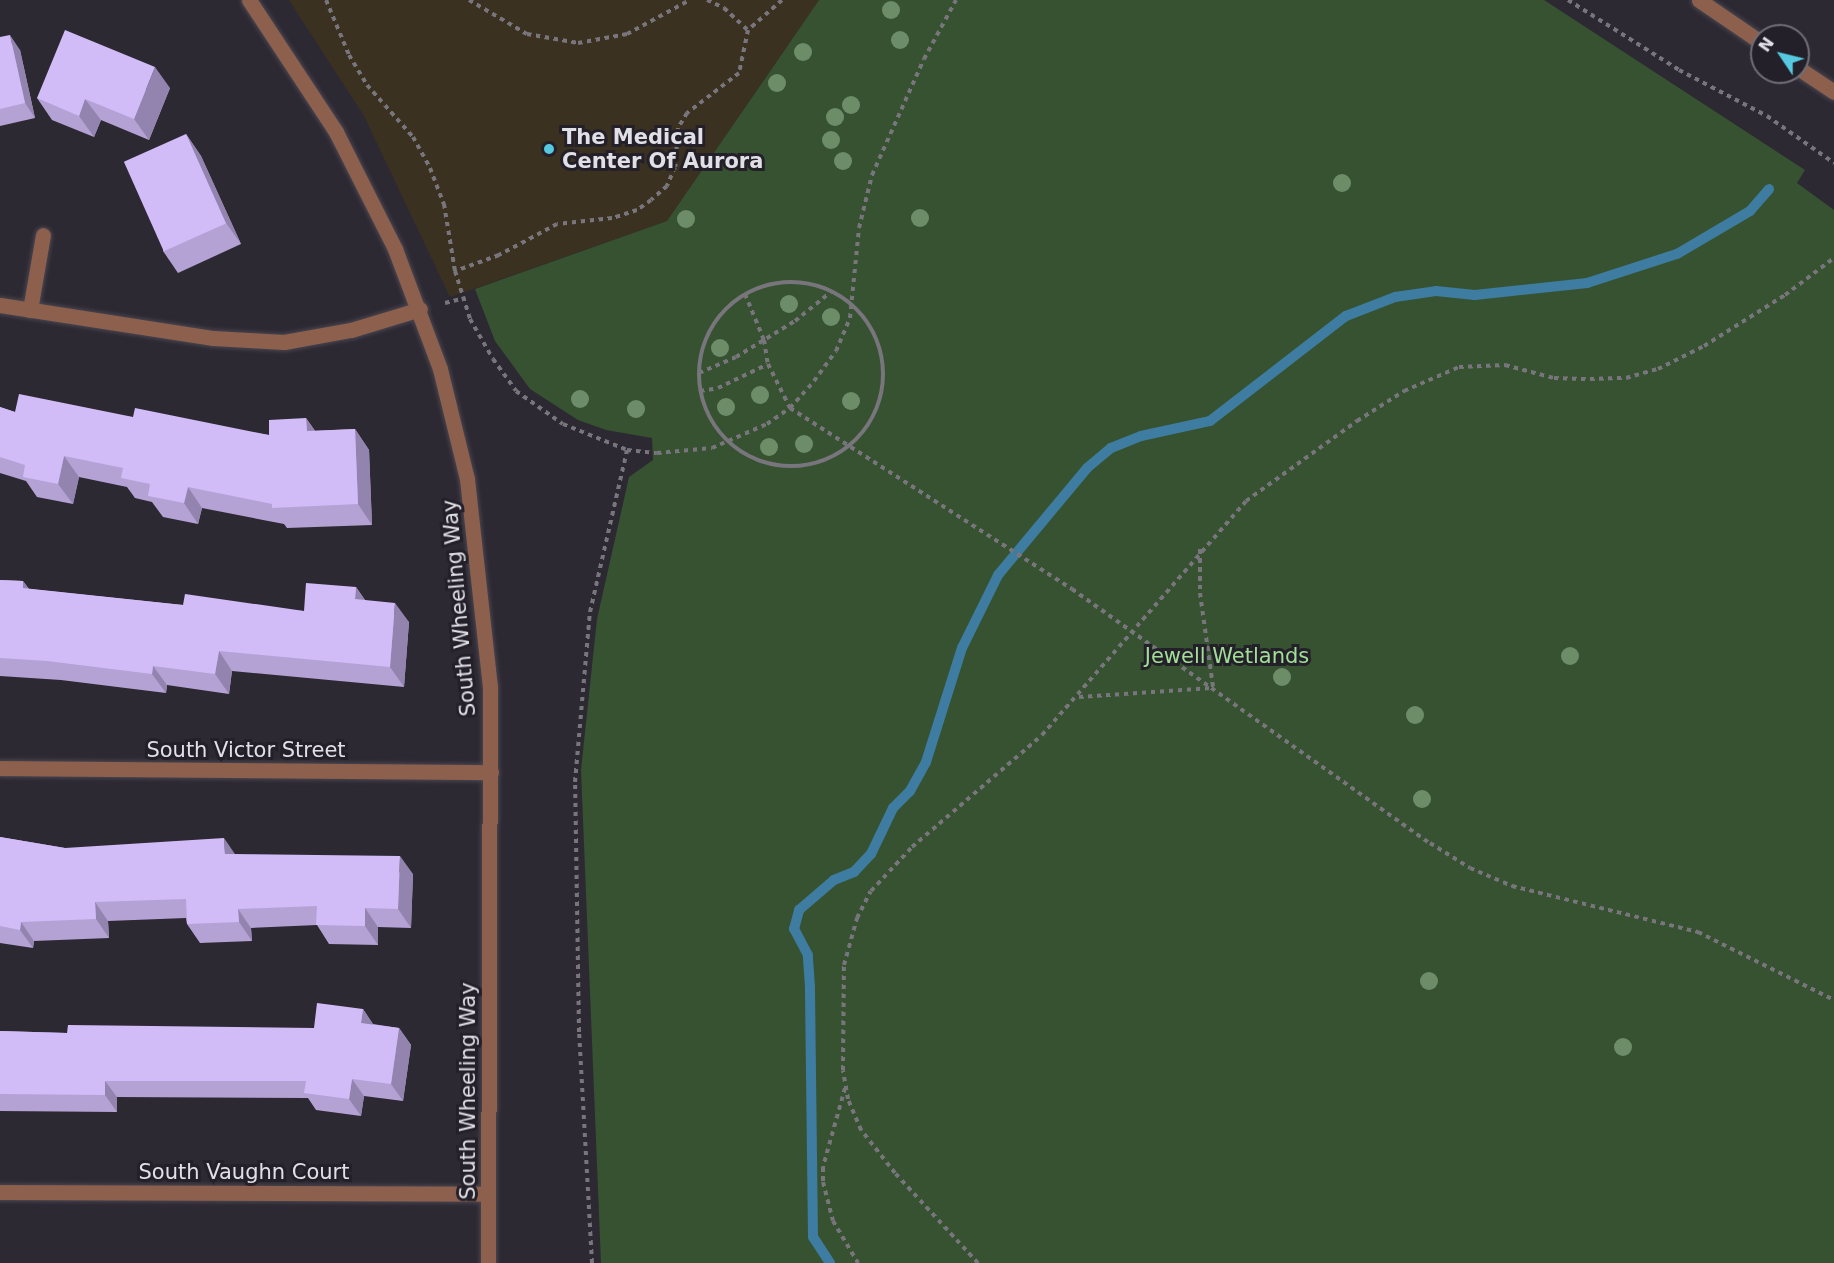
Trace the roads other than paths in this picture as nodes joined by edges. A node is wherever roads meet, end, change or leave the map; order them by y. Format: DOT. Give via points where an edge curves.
graph roads {
  1 [pos="249,0"];
  2 [pos="1699,0"];
  3 [pos="1750,35"];
  4 [pos="1810,76"];
  5 [pos="1834,92"];
  6 [pos="42,235"];
  7 [pos="0,305"];
  8 [pos="420,309"];
  9 [pos="30,310"];
  10 [pos="0,768"];
  11 [pos="491,772"];
  12 [pos="0,1192"];
  13 [pos="488,1194"];
  14 [pos="488,1263"];
  1 -- 8 [label="street, South Wheeling Way" via="336,132 370,196"];
  2 -- 3 [label="street"];
  4 -- 5 [label="street"];
  6 -- 9 [label="street"];
  7 -- 9 [label="street"];
  8 -- 9 [label="street" via="351,330 284,342 213,338"];
  8 -- 11 [label="street, South Wheeling Way" via="449,400 468,479 490,687"];
  10 -- 11 [label="street, South Victor Street"];
  11 -- 13 [label="street, South Wheeling Way"];
  12 -- 13 [label="street, South Vaughn Court"];
  13 -- 14 [label="street, South Wheeling Way"];
}
